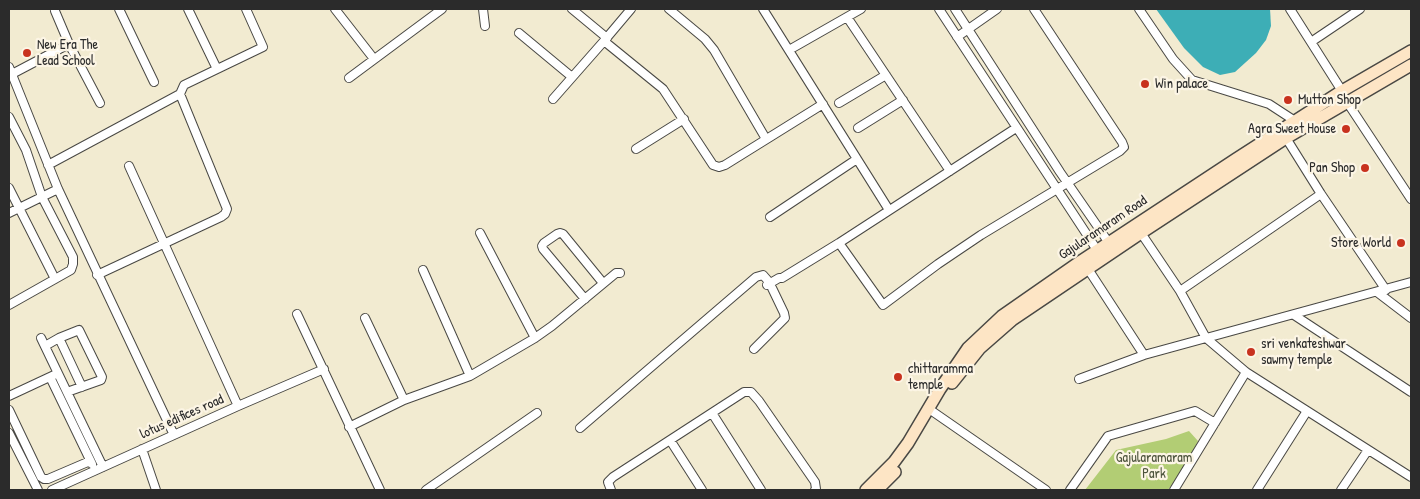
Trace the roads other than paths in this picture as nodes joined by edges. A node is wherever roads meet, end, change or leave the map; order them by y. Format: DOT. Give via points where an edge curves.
graph roads {
  1 [pos="119,9"];
  2 [pos="188,9"];
  3 [pos="246,9"];
  4 [pos="335,9"];
  5 [pos="442,9"];
  6 [pos="483,9"];
  7 [pos="572,9"];
  8 [pos="631,9"];
  9 [pos="669,9"];
  10 [pos="763,9"];
  11 [pos="861,9"];
  12 [pos="939,9"];
  13 [pos="955,9"];
  14 [pos="997,9"];
  15 [pos="1034,9"];
  16 [pos="1139,9"];
  17 [pos="1290,9"];
  18 [pos="1360,9"];
  19 [pos="55,11"];
  20 [pos="848,17"];
  21 [pos="485,26"];
  22 [pos="968,30"];
  23 [pos="519,33"];
  24 [pos="957,37"];
  25 [pos="605,40"];
  26 [pos="1311,42"];
  27 [pos="69,44"];
  28 [pos="789,50"];
  29 [pos="1411,50"];
  30 [pos="374,59"];
  31 [pos="1411,65"];
  32 [pos="217,69"];
  33 [pos="10,70"];
  34 [pos="886,75"];
  35 [pos="572,77"];
  36 [pos="349,78"];
  37 [pos="154,82"];
  38 [pos="1342,91"];
  39 [pos="180,94"];
  40 [pos="553,99"];
  41 [pos="903,100"];
  42 [pos="839,102"];
  43 [pos="1347,102"];
  44 [pos="100,103"];
  45 [pos="823,104"];
  46 [pos="9,117"];
  47 [pos="684,118"];
  48 [pos="1295,121"];
  49 [pos="858,128"];
  50 [pos="1016,128"];
  51 [pos="1286,138"];
  52 [pos="766,139"];
  53 [pos="636,149"];
  54 [pos="857,159"];
  55 [pos="48,165"];
  56 [pos="129,166"];
  57 [pos="950,171"];
  58 [pos="1067,182"];
  59 [pos="9,188"];
  60 [pos="58,189"];
  61 [pos="1057,189"];
  62 [pos="1321,194"];
  63 [pos="42,196"];
  64 [pos="1411,199"];
  65 [pos="19,208"];
  66 [pos="889,210"];
  67 [pos="9,213"];
  68 [pos="770,217"];
  69 [pos="480,233"];
  70 [pos="1141,233"];
  71 [pos="839,243"];
  72 [pos="1109,243"];
  73 [pos="165,244"];
  74 [pos="1098,250"];
  75 [pos="1088,268"];
  76 [pos="424,270"];
  77 [pos="620,273"];
  78 [pos="97,275"];
  79 [pos="55,278"];
  80 [pos="1411,282"];
  81 [pos="603,283"];
  82 [pos="769,286"];
  83 [pos="1180,290"];
  84 [pos="1386,290"];
  85 [pos="1377,292"];
  86 [pos="584,299"];
  87 [pos="9,302"];
  88 [pos="297,314"];
  89 [pos="1294,315"];
  90 [pos="365,318"];
  91 [pos="1411,318"];
  92 [pos="41,338"];
  93 [pos="59,338"];
  94 [pos="535,338"];
  95 [pos="1206,338"];
  96 [pos="45,346"];
  97 [pos="754,349"];
  98 [pos="1144,356"];
  99 [pos="324,369"];
  100 [pos="1246,372"];
  101 [pos="58,373"];
  102 [pos="470,376"];
  103 [pos="50,377"];
  104 [pos="1079,379"];
  105 [pos="82,386"];
  106 [pos="67,392"];
  107 [pos="1411,392"];
  108 [pos="9,396"];
  109 [pos="404,400"];
  110 [pos="238,406"];
  111 [pos="9,410"];
  112 [pos="932,411"];
  113 [pos="1307,411"];
  114 [pos="537,413"];
  115 [pos="712,413"];
  116 [pos="1215,422"];
  117 [pos="349,427"];
  118 [pos="580,428"];
  119 [pos="9,433"];
  120 [pos="174,435"];
  121 [pos="670,440"];
  122 [pos="142,449"];
  123 [pos="18,450"];
  124 [pos="1368,450"];
  125 [pos="9,455"];
  126 [pos="90,461"];
  127 [pos="80,465"];
  128 [pos="99,469"];
  129 [pos="85,475"];
  130 [pos="1411,477"];
  131 [pos="1036,483"];
  132 [pos="38,490"];
  133 [pos="52,490"];
  134 [pos="156,490"];
  135 [pos="380,490"];
  136 [pos="426,490"];
  137 [pos="611,490"];
  138 [pos="702,490"];
  139 [pos="761,490"];
  140 [pos="815,490"];
  141 [pos="866,490"];
  142 [pos="879,490"];
  143 [pos="1031,490"];
  144 [pos="1046,490"];
  145 [pos="1070,490"];
  146 [pos="1174,490"];
  147 [pos="1257,490"];
  148 [pos="1341,490"];
  1 -- 37 [label="street"];
  2 -- 32 [label="street"];
  3 -- 32 [label="street" via="263,47"];
  4 -- 30 [label="street"];
  5 -- 30 [label="street"];
  6 -- 21 [label="street"];
  7 -- 25 [label="street"];
  8 -- 25 [label="street"];
  9 -- 52 [label="street" via="706,39"];
  10 -- 28 [label="street"];
  11 -- 20 [label="street"];
  12 -- 24 [label="street"];
  13 -- 22 [label="street"];
  14 -- 22 [label="street"];
  15 -- 58 [label="street" via="1124,147"];
  16 -- 48 [label="street" via="1173,59 1192,80 1269,104"];
  17 -- 26 [label="street"];
  18 -- 26 [label="street"];
  19 -- 27 [label="street"];
  20 -- 28 [label="street"];
  20 -- 34 [label="street"];
  22 -- 24 [label="street"];
  22 -- 58 [label="street"];
  23 -- 35 [label="street"];
  24 -- 50 [label="street"];
  25 -- 35 [label="street"];
  25 -- 47 [label="street" via="663,88"];
  26 -- 38 [label="street"];
  27 -- 33 [label="street"];
  27 -- 44 [label="street"];
  28 -- 45 [label="street"];
  29 -- 38 [label="main road, Gajularamaram Road"];
  30 -- 36 [label="street"];
  31 -- 43 [label="main road, Gajularamaram Road"];
  32 -- 39 [label="street" via="184,85"];
  33 -- 55 [label="street"];
  34 -- 41 [label="street"];
  34 -- 42 [label="street"];
  35 -- 40 [label="street"];
  38 -- 48 [label="main road, Gajularamaram Road"];
  39 -- 55 [label="street"];
  39 -- 73 [label="street" via="227,209 221,218"];
  41 -- 49 [label="street"];
  41 -- 57 [label="street"];
  43 -- 51 [label="main road, Gajularamaram Road"];
  43 -- 64 [label="street"];
  45 -- 52 [label="street"];
  45 -- 54 [label="street"];
  46 -- 63 [label="street" via="26,150"];
  47 -- 52 [label="street" via="713,165 719,167"];
  47 -- 53 [label="street"];
  48 -- 72 [label="main road, Gajularamaram Road"];
  50 -- 57 [label="street"];
  50 -- 61 [label="street"];
  51 -- 62 [label="street"];
  51 -- 70 [label="main road, Gajularamaram Road"];
  54 -- 66 [label="street"];
  54 -- 68 [label="street"];
  55 -- 60 [label="street"];
  56 -- 73 [label="street"];
  57 -- 66 [label="street"];
  58 -- 61 [label="street"];
  58 -- 72 [label="street"];
  59 -- 65 [label="street"];
  60 -- 63 [label="street"];
  60 -- 78 [label="street"];
  61 -- 71 [label="street" via="938,264 883,306"];
  61 -- 74 [label="street"];
  62 -- 83 [label="street"];
  62 -- 84 [label="street"];
  63 -- 65 [label="street"];
  63 -- 79 [label="street" via="72,257 71,270"];
  65 -- 67 [label="street"];
  65 -- 79 [label="street"];
  66 -- 71 [label="street"];
  69 -- 94 [label="street"];
  70 -- 75 [label="main road, Gajularamaram Road"];
  70 -- 83 [label="street"];
  71 -- 82 [label="street"];
  72 -- 74 [label="main road, Gajularamaram Road"];
  73 -- 78 [label="street"];
  73 -- 110 [label="street"];
  74 -- 112 [label="main road, Gajularamaram Road" via="978,336 953,368"];
  75 -- 98 [label="street"];
  75 -- 112 [label="main road, Gajularamaram Road" via="1012,320 980,348"];
  76 -- 102 [label="street"];
  77 -- 81 [label="street"];
  78 -- 120 [label="street"];
  79 -- 87 [label="street"];
  80 -- 84 [label="street"];
  81 -- 86 [label="street"];
  81 -- 86 [label="street" via="562,234 544,243 543,249"];
  82 -- 97 [label="street" via="785,318"];
  82 -- 118 [label="street" via="763,275 756,277"];
  83 -- 95 [label="street"];
  84 -- 85 [label="street"];
  85 -- 89 [label="street"];
  85 -- 91 [label="street"];
  86 -- 94 [label="street"];
  88 -- 99 [label="street"];
  89 -- 95 [label="street"];
  89 -- 107 [label="street"];
  90 -- 109 [label="street"];
  92 -- 96 [label="street"];
  93 -- 96 [label="street"];
  93 -- 105 [label="street"];
  93 -- 105 [label="street" via="80,331 102,377"];
  94 -- 102 [label="street"];
  95 -- 98 [label="street"];
  95 -- 100 [label="street"];
  96 -- 101 [label="street"];
  98 -- 104 [label="street"];
  99 -- 110 [label="street, lotus edifices road"];
  99 -- 117 [label="street"];
  100 -- 113 [label="street"];
  100 -- 116 [label="street"];
  101 -- 103 [label="street"];
  101 -- 106 [label="street"];
  102 -- 109 [label="street"];
  103 -- 108 [label="street"];
  103 -- 126 [label="street"];
  105 -- 106 [label="street"];
  106 -- 128 [label="street"];
  109 -- 117 [label="street"];
  110 -- 120 [label="street, lotus edifices road"];
  111 -- 127 [label="street" via="40,477 48,480"];
  112 -- 131 [label="street"];
  112 -- 141 [label="main road, Gajularamaram Road" via="894,462"];
  112 -- 142 [label="main road, Gajularamaram Road" via="899,468"];
  113 -- 124 [label="street"];
  113 -- 147 [label="street"];
  114 -- 136 [label="street"];
  115 -- 121 [label="street"];
  115 -- 139 [label="street"];
  115 -- 140 [label="street" via="744,392 751,392 815,482"];
  116 -- 145 [label="street" via="1195,411 1108,436"];
  116 -- 146 [label="street"];
  117 -- 135 [label="street"];
  119 -- 123 [label="street"];
  120 -- 122 [label="street, lotus edifices road"];
  121 -- 137 [label="street" via="613,477 608,482"];
  121 -- 138 [label="street"];
  122 -- 128 [label="street, lotus edifices road"];
  122 -- 134 [label="street"];
  123 -- 125 [label="street"];
  123 -- 132 [label="street"];
  124 -- 130 [label="street"];
  124 -- 148 [label="street"];
  126 -- 127 [label="street"];
  126 -- 128 [label="street"];
  127 -- 129 [label="street"];
  128 -- 129 [label="street, lotus edifices road"];
  129 -- 133 [label="street, lotus edifices road"];
  131 -- 143 [label="street"];
  131 -- 144 [label="street"];
}
